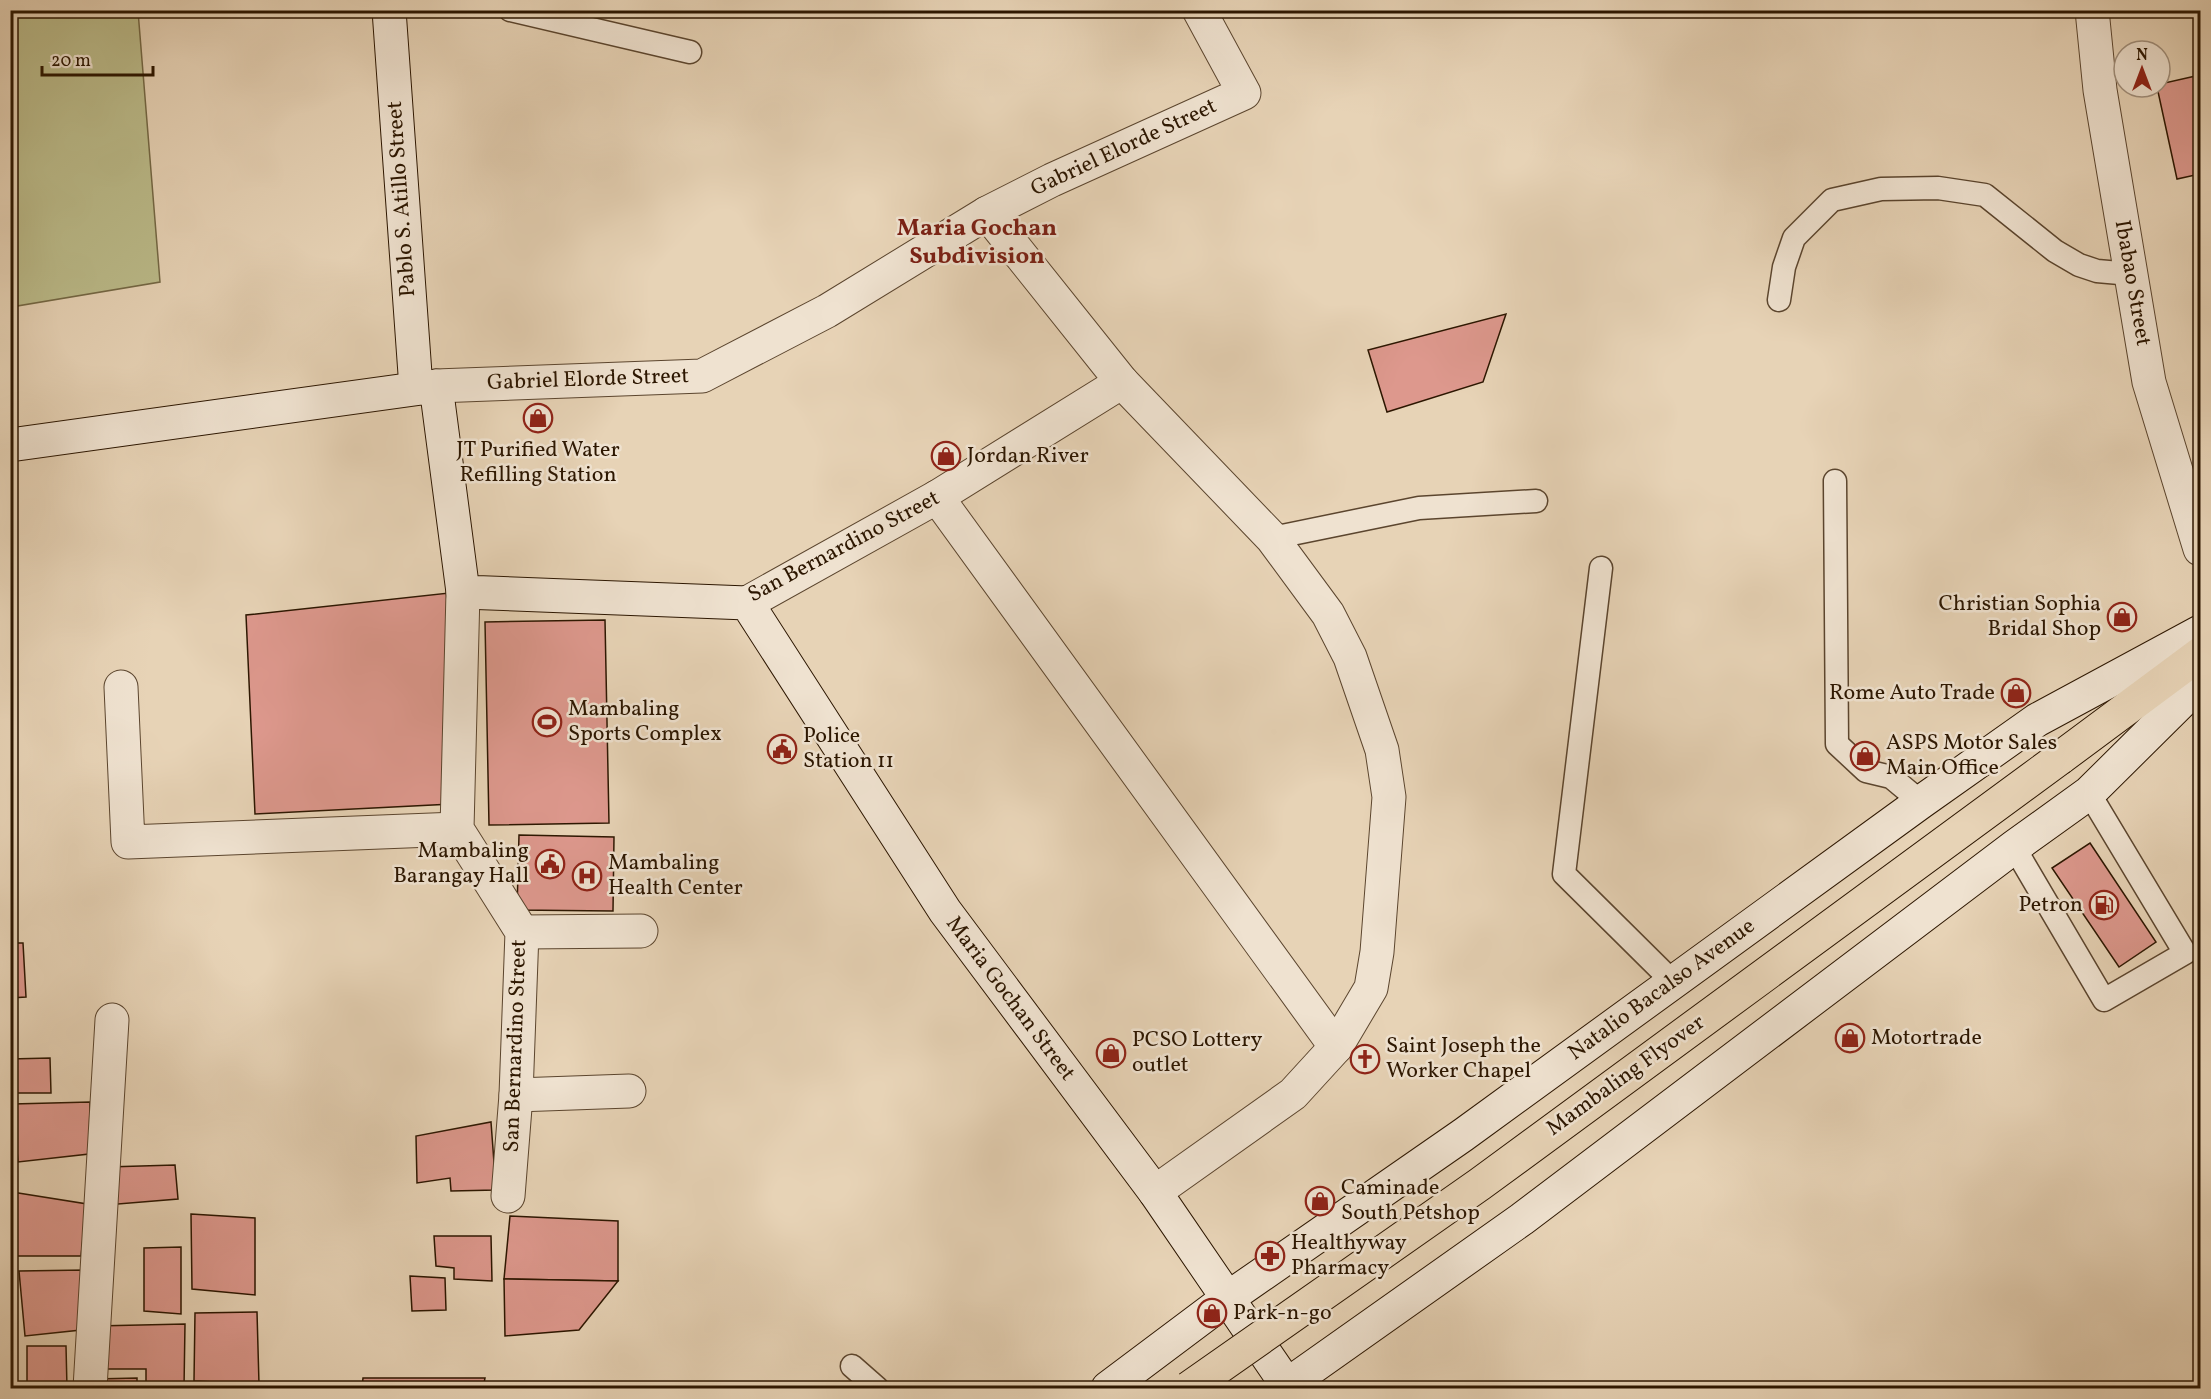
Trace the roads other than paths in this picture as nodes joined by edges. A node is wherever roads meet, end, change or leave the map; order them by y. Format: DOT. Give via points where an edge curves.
graph roads {
  1 [pos="389,10"];
  2 [pos="510,10"];
  3 [pos="1199,10"];
  4 [pos="2092,10"];
  5 [pos="690,52"];
  6 [pos="987,213"];
  7 [pos="2131,274"];
  8 [pos="1779,300"];
  9 [pos="1122,382"];
  10 [pos="426,387"];
  11 [pos="10,445"];
  12 [pos="1835,481"];
  13 [pos="937,497"];
  14 [pos="1536,501"];
  15 [pos="1272,538"];
  16 [pos="2200,549"];
  17 [pos="1601,568"];
  18 [pos="463,592"];
  19 [pos="747,603"];
  20 [pos="2200,632"];
  21 [pos="2200,654"];
  22 [pos="2200,683"];
  23 [pos="121,687"];
  24 [pos="2089,793"];
  25 [pos="1921,802"];
  26 [pos="457,829"];
  27 [pos="2014,847"];
  28 [pos="640,931"];
  29 [pos="522,932"];
  30 [pos="1673,982"];
  31 [pos="112,1020"];
  32 [pos="1336,1047"];
  33 [pos="629,1091"];
  34 [pos="516,1095"];
  35 [pos="1155,1192"];
  36 [pos="508,1196"];
  37 [pos="1228,1298"];
  38 [pos="852,1366"];
  39 [pos="1285,1387"];
  40 [pos="90,1389"];
  41 [pos="877,1389"];
  42 [pos="1108,1389"];
  43 [pos="1188,1389"];
  1 -- 10 [label="street, Pablo S. Atillo Street"];
  2 -- 5 [label="lane"];
  3 -- 6 [label="street, Gabriel Elorde Street" via="1244,93"];
  4 -- 7 [label="street, Ibabao Street" via="2100,90"];
  6 -- 9 [label="street"];
  6 -- 10 [label="street, Gabriel Elorde Street" via="827,311 702,375"];
  7 -- 8 [label="lane" via="2079,265 1984,195 1938,188 1881,189 1832,200 1794,238"];
  7 -- 16 [label="street, Ibabao Street" via="2150,382"];
  9 -- 13 [label="street, San Bernardino Street"];
  9 -- 15 [label="street"];
  10 -- 11 [label="street, Gabriel Elorde Street"];
  10 -- 18 [label="street"];
  12 -- 25 [label="lane" via="1837,744 1866,771 1891,777"];
  13 -- 19 [label="street, San Bernardino Street"];
  13 -- 32 [label="street"];
  14 -- 15 [label="lane" via="1419,508"];
  15 -- 32 [label="street" via="1328,614 1350,657 1382,750 1389,797 1371,988"];
  17 -- 30 [label="lane" via="1564,874"];
  18 -- 19 [label="street, San Bernardino Street"];
  18 -- 26 [label="street"];
  19 -- 35 [label="street, Maria Gochan Street" via="945,911"];
  20 -- 25 [label="street, Natalio Bacalso Avenue" via="2037,720"];
  21 -- 43 [label="main road, Mambaling Flyover, bridge" via="1480,1184"];
  22 -- 24 [label="street"];
  23 -- 26 [label="street" via="128,842"];
  24 -- 27 [label="street"];
  24 -- 27 [label="lane" via="2185,953 2104,1000"];
  25 -- 30 [label="street, Natalio Bacalso Avenue"];
  26 -- 29 [label="street, San Bernardino Street"];
  27 -- 39 [label="street" via="1522,1219"];
  28 -- 29 [label="street"];
  29 -- 34 [label="street, San Bernardino Street"];
  30 -- 37 [label="street, Natalio Bacalso Avenue" via="1463,1135"];
  31 -- 40 [label="street"];
  32 -- 35 [label="street" via="1293,1094"];
  33 -- 34 [label="street"];
  34 -- 36 [label="street, San Bernardino Street"];
  35 -- 37 [label="street, Maria Gochan Street"];
  37 -- 39 [label="street, Maria Gochan Street"];
  37 -- 42 [label="street, Natalio Bacalso Avenue"];
  38 -- 41 [label="lane"];
}
